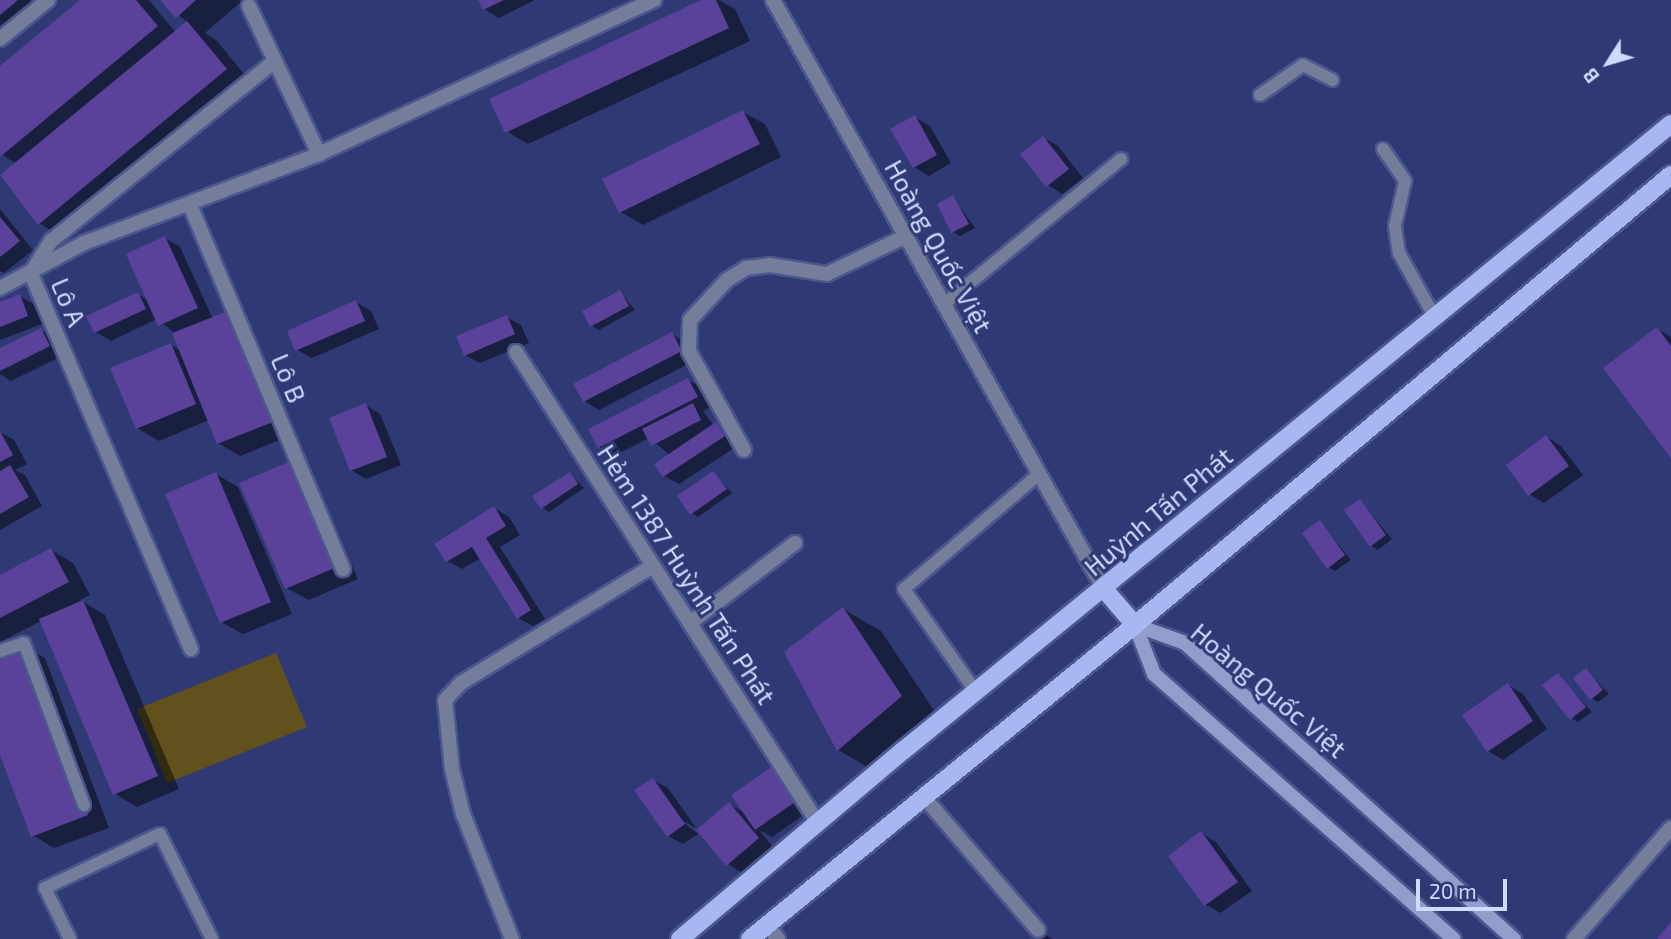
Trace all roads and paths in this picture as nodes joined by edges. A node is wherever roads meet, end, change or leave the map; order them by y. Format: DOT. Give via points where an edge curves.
graph roads {
  1 [pos="48,0"];
  2 [pos="654,0"];
  3 [pos="773,0"];
  4 [pos="249,6"];
  5 [pos="0,39"];
  6 [pos="275,61"];
  7 [pos="1332,80"];
  8 [pos="1260,95"];
  9 [pos="1671,124"];
  10 [pos="1382,149"];
  11 [pos="319,154"];
  12 [pos="1121,159"];
  13 [pos="1671,175"];
  14 [pos="190,205"];
  15 [pos="906,236"];
  16 [pos="30,273"];
  17 [pos="0,288"];
  18 [pos="944,304"];
  19 [pos="1434,316"];
  20 [pos="516,352"];
  21 [pos="744,450"];
  22 [pos="1039,474"];
  23 [pos="794,543"];
  24 [pos="651,567"];
  25 [pos="343,569"];
  26 [pos="1104,589"];
  27 [pos="690,623"];
  28 [pos="1135,625"];
  29 [pos="191,649"];
  30 [pos="0,651"];
  31 [pos="976,692"];
  32 [pos="924,797"];
  33 [pos="84,805"];
  34 [pos="818,823"];
  35 [pos="1671,828"];
  36 [pos="1038,930"];
  37 [pos="773,932"];
  38 [pos="70,939"];
  39 [pos="212,939"];
  40 [pos="512,939"];
  41 [pos="680,939"];
  42 [pos="750,939"];
  43 [pos="1454,939"];
  44 [pos="1514,939"];
  45 [pos="1573,939"];
  1 -- 5 [label="street"];
  2 -- 11 [label="street"];
  3 -- 15 [label="street, Hoàng Quốc Việt"];
  4 -- 6 [label="street"];
  6 -- 11 [label="street"];
  6 -- 16 [label="street, Lô A" via="51,241"];
  7 -- 8 [label="lane" via="1303,65"];
  9 -- 19 [label="main road, Huỳnh Tấn Phát"];
  10 -- 19 [label="lane" via="1405,181 1395,226 1399,253"];
  11 -- 14 [label="street"];
  12 -- 18 [label="lane"];
  13 -- 28 [label="main road"];
  14 -- 16 [label="street" via="84,243"];
  14 -- 25 [label="street, Lô B"];
  15 -- 18 [label="street, Hoàng Quốc Việt"];
  15 -- 21 [label="street" via="827,274 770,265 746,268 727,280 690,320 689,351"];
  16 -- 17 [label="street"];
  16 -- 29 [label="street, Lô A"];
  18 -- 22 [label="street, Hoàng Quốc Việt"];
  19 -- 26 [label="main road, Huỳnh Tấn Phát"];
  20 -- 24 [label="street, Hẻm 1387 Huỳnh Tấn Phát"];
  22 -- 26 [label="street, Hoàng Quốc Việt"];
  22 -- 31 [label="lane" via="904,589"];
  23 -- 27 [label="street"];
  24 -- 27 [label="street, Hẻm 1387 Huỳnh Tấn Phát"];
  24 -- 40 [label="street" via="461,683 443,709 463,814"];
  26 -- 28 [label="main road"];
  26 -- 31 [label="main road, Huỳnh Tấn Phát"];
  27 -- 34 [label="street, Hẻm 1387 Huỳnh Tấn Phát"];
  28 -- 32 [label="main road"];
  28 -- 43 [label="main road" via="1154,674"];
  28 -- 44 [label="main road, Hoàng Quốc Việt" via="1185,643"];
  30 -- 33 [label="lane" via="24,643"];
  31 -- 34 [label="main road, Huỳnh Tấn Phát"];
  32 -- 36 [label="street"];
  32 -- 37 [label="main road"];
  34 -- 41 [label="main road, Huỳnh Tấn Phát"];
  35 -- 45 [label="street"];
  37 -- 42 [label="main road"];
  38 -- 39 [label="lane" via="45,888 160,834"];
}
